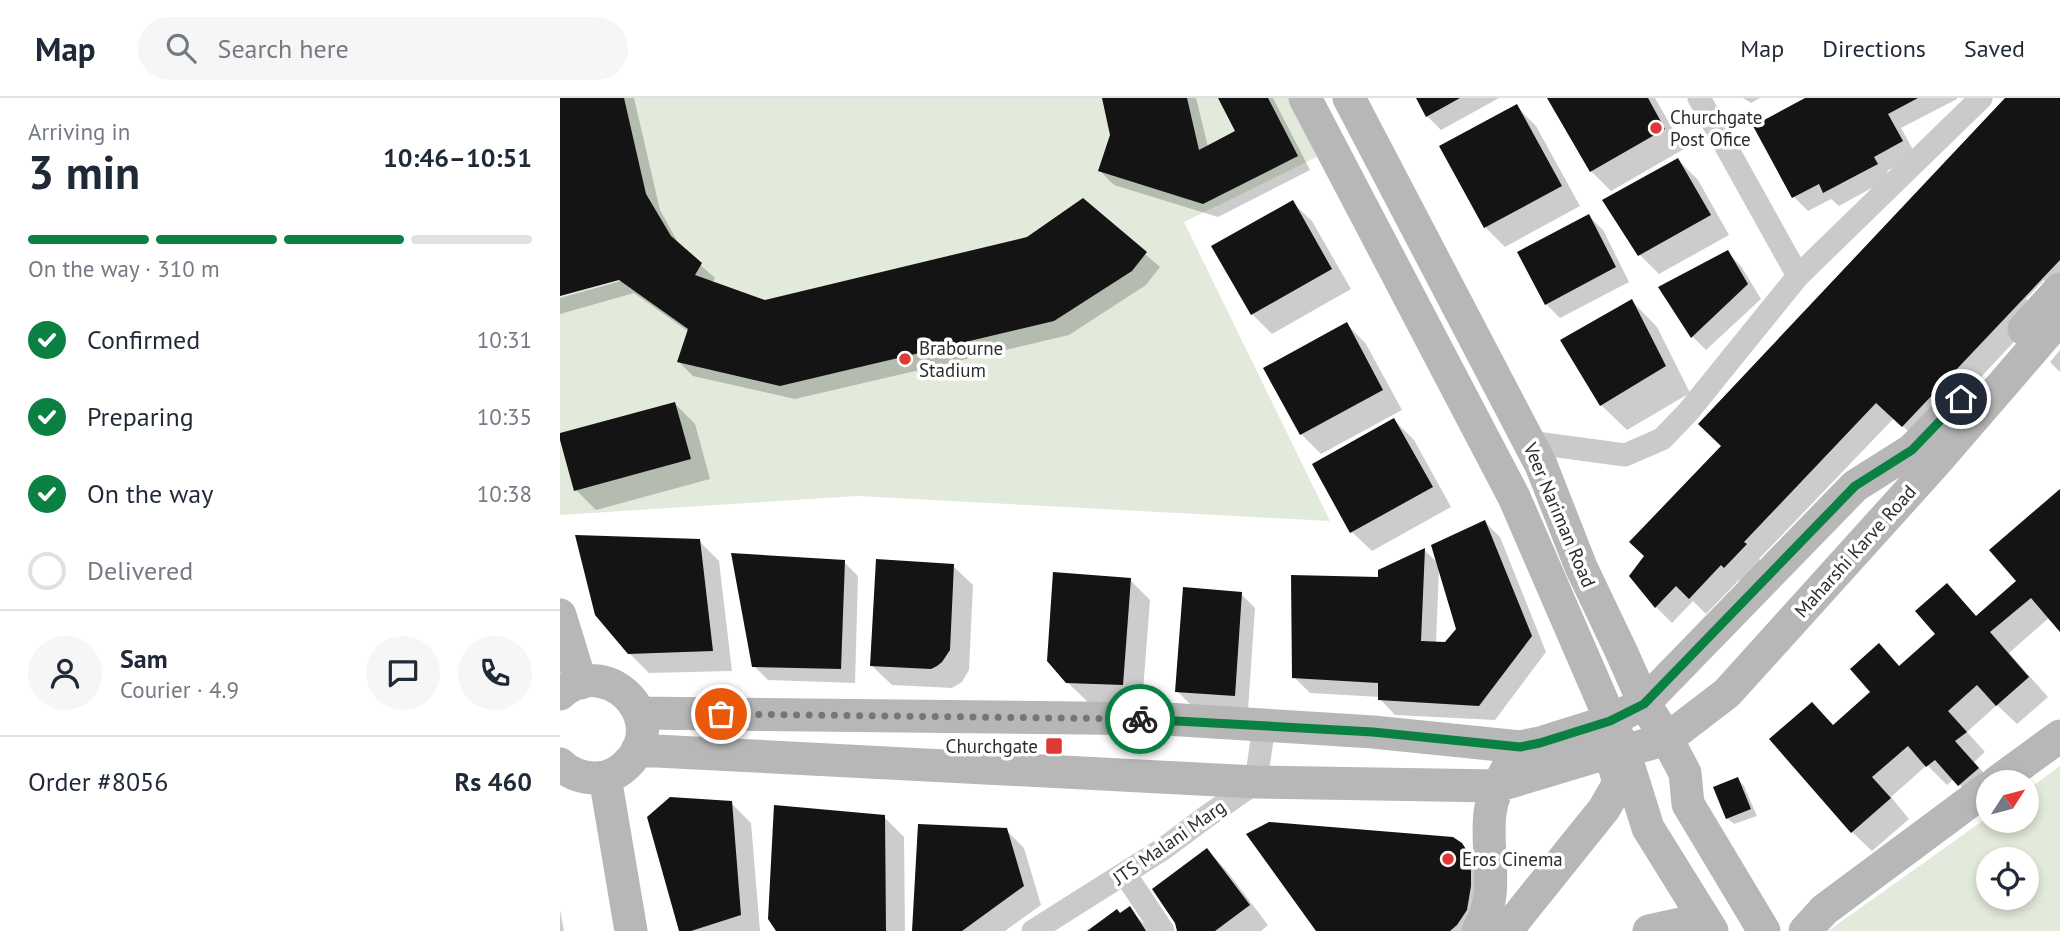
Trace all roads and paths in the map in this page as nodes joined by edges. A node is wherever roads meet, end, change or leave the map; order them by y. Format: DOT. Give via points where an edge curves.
graph roads {
  1 [pos="1305,98"];
  2 [pos="1349,98"];
  3 [pos="1699,98"];
  4 [pos="1981,98"];
  5 [pos="1798,276"];
  6 [pos="2060,289"];
  7 [pos="2060,318"];
  8 [pos="1529,442"];
  9 [pos="560,614"];
  10 [pos="570,689"];
  11 [pos="1727,693"];
  12 [pos="1644,704"];
  13 [pos="639,713"];
  14 [pos="1021,718"];
  15 [pos="1264,725"];
  16 [pos="2060,736"];
  17 [pos="1667,739"];
  18 [pos="1614,741"];
  19 [pos="1520,747"];
  20 [pos="637,750"];
  21 [pos="560,764"];
  22 [pos="1017,769"];
  23 [pos="2013,770"];
  24 [pos="1685,773"];
  25 [pos="605,777"];
  26 [pos="1256,782"];
  27 [pos="1497,786"];
  28 [pos="1976,798"];
  29 [pos="1125,874"];
  30 [pos="1489,927"];
  31 [pos="1710,927"];
  32 [pos="631,931"];
  33 [pos="1033,931"];
  34 [pos="1163,931"];
  35 [pos="1649,931"];
  36 [pos="1764,931"];
  37 [pos="1805,931"];
  1 -- 18 [label="main road, Veer Nariman Road" via="1514,497"];
  2 -- 8 [label="main road, Veer Nariman Road"];
  3 -- 5 [label="street"];
  4 -- 5 [label="street"];
  5 -- 8 [label="street" via="1662,439 1625,456"];
  6 -- 12 [label="main road, Maharshi Karve Road" via="1940,423 1912,450 1855,486"];
  7 -- 11 [label="main road, Maharshi Karve Road"];
  8 -- 12 [label="main road, Veer Nariman Road"];
  9 -- 10 [label="main road"];
  10 -- 13 [label="main road" via="591,681 606,682 632,700"];
  11 -- 17 [label="main road, Maharshi Karve Road"];
  11 -- 24 [label="main road"];
  12 -- 17 [label="main road, Veer Nariman Road"];
  12 -- 18 [label="main road, Maharshi Karve Road"];
  13 -- 14 [label="main road"];
  13 -- 20 [label="main road" via="642,728"];
  14 -- 15 [label="main road"];
  14 -- 22 [label="main road"];
  15 -- 19 [label="main road"];
  15 -- 26 [label="street"];
  16 -- 23 [label="main road"];
  17 -- 18 [label="main road, Maharshi Karve Road"];
  17 -- 24 [label="main road, Veer Nariman Road"];
  18 -- 19 [label="main road"];
  18 -- 27 [label="main road"];
  18 -- 30 [label="main road" via="1619,783 1604,809"];
  18 -- 31 [label="main road, Veer Nariman Road" via="1647,828"];
  19 -- 27 [label="main road"];
  20 -- 22 [label="main road"];
  20 -- 25 [label="main road" via="623,768"];
  21 -- 25 [label="main road" via="580,777"];
  22 -- 26 [label="main road"];
  24 -- 36 [label="main road, Veer Nariman Road" via="1688,804"];
  25 -- 32 [label="main road"];
  26 -- 27 [label="main road"];
  26 -- 29 [label="street, JTS Malani Marg"];
  27 -- 30 [label="main road" via="1490,813"];
  28 -- 37 [label="main road" via="1824,910"];
  29 -- 33 [label="street, JTS Malani Marg"];
  29 -- 34 [label="street"];
  31 -- 35 [label="main road" via="1686,923"];
}
